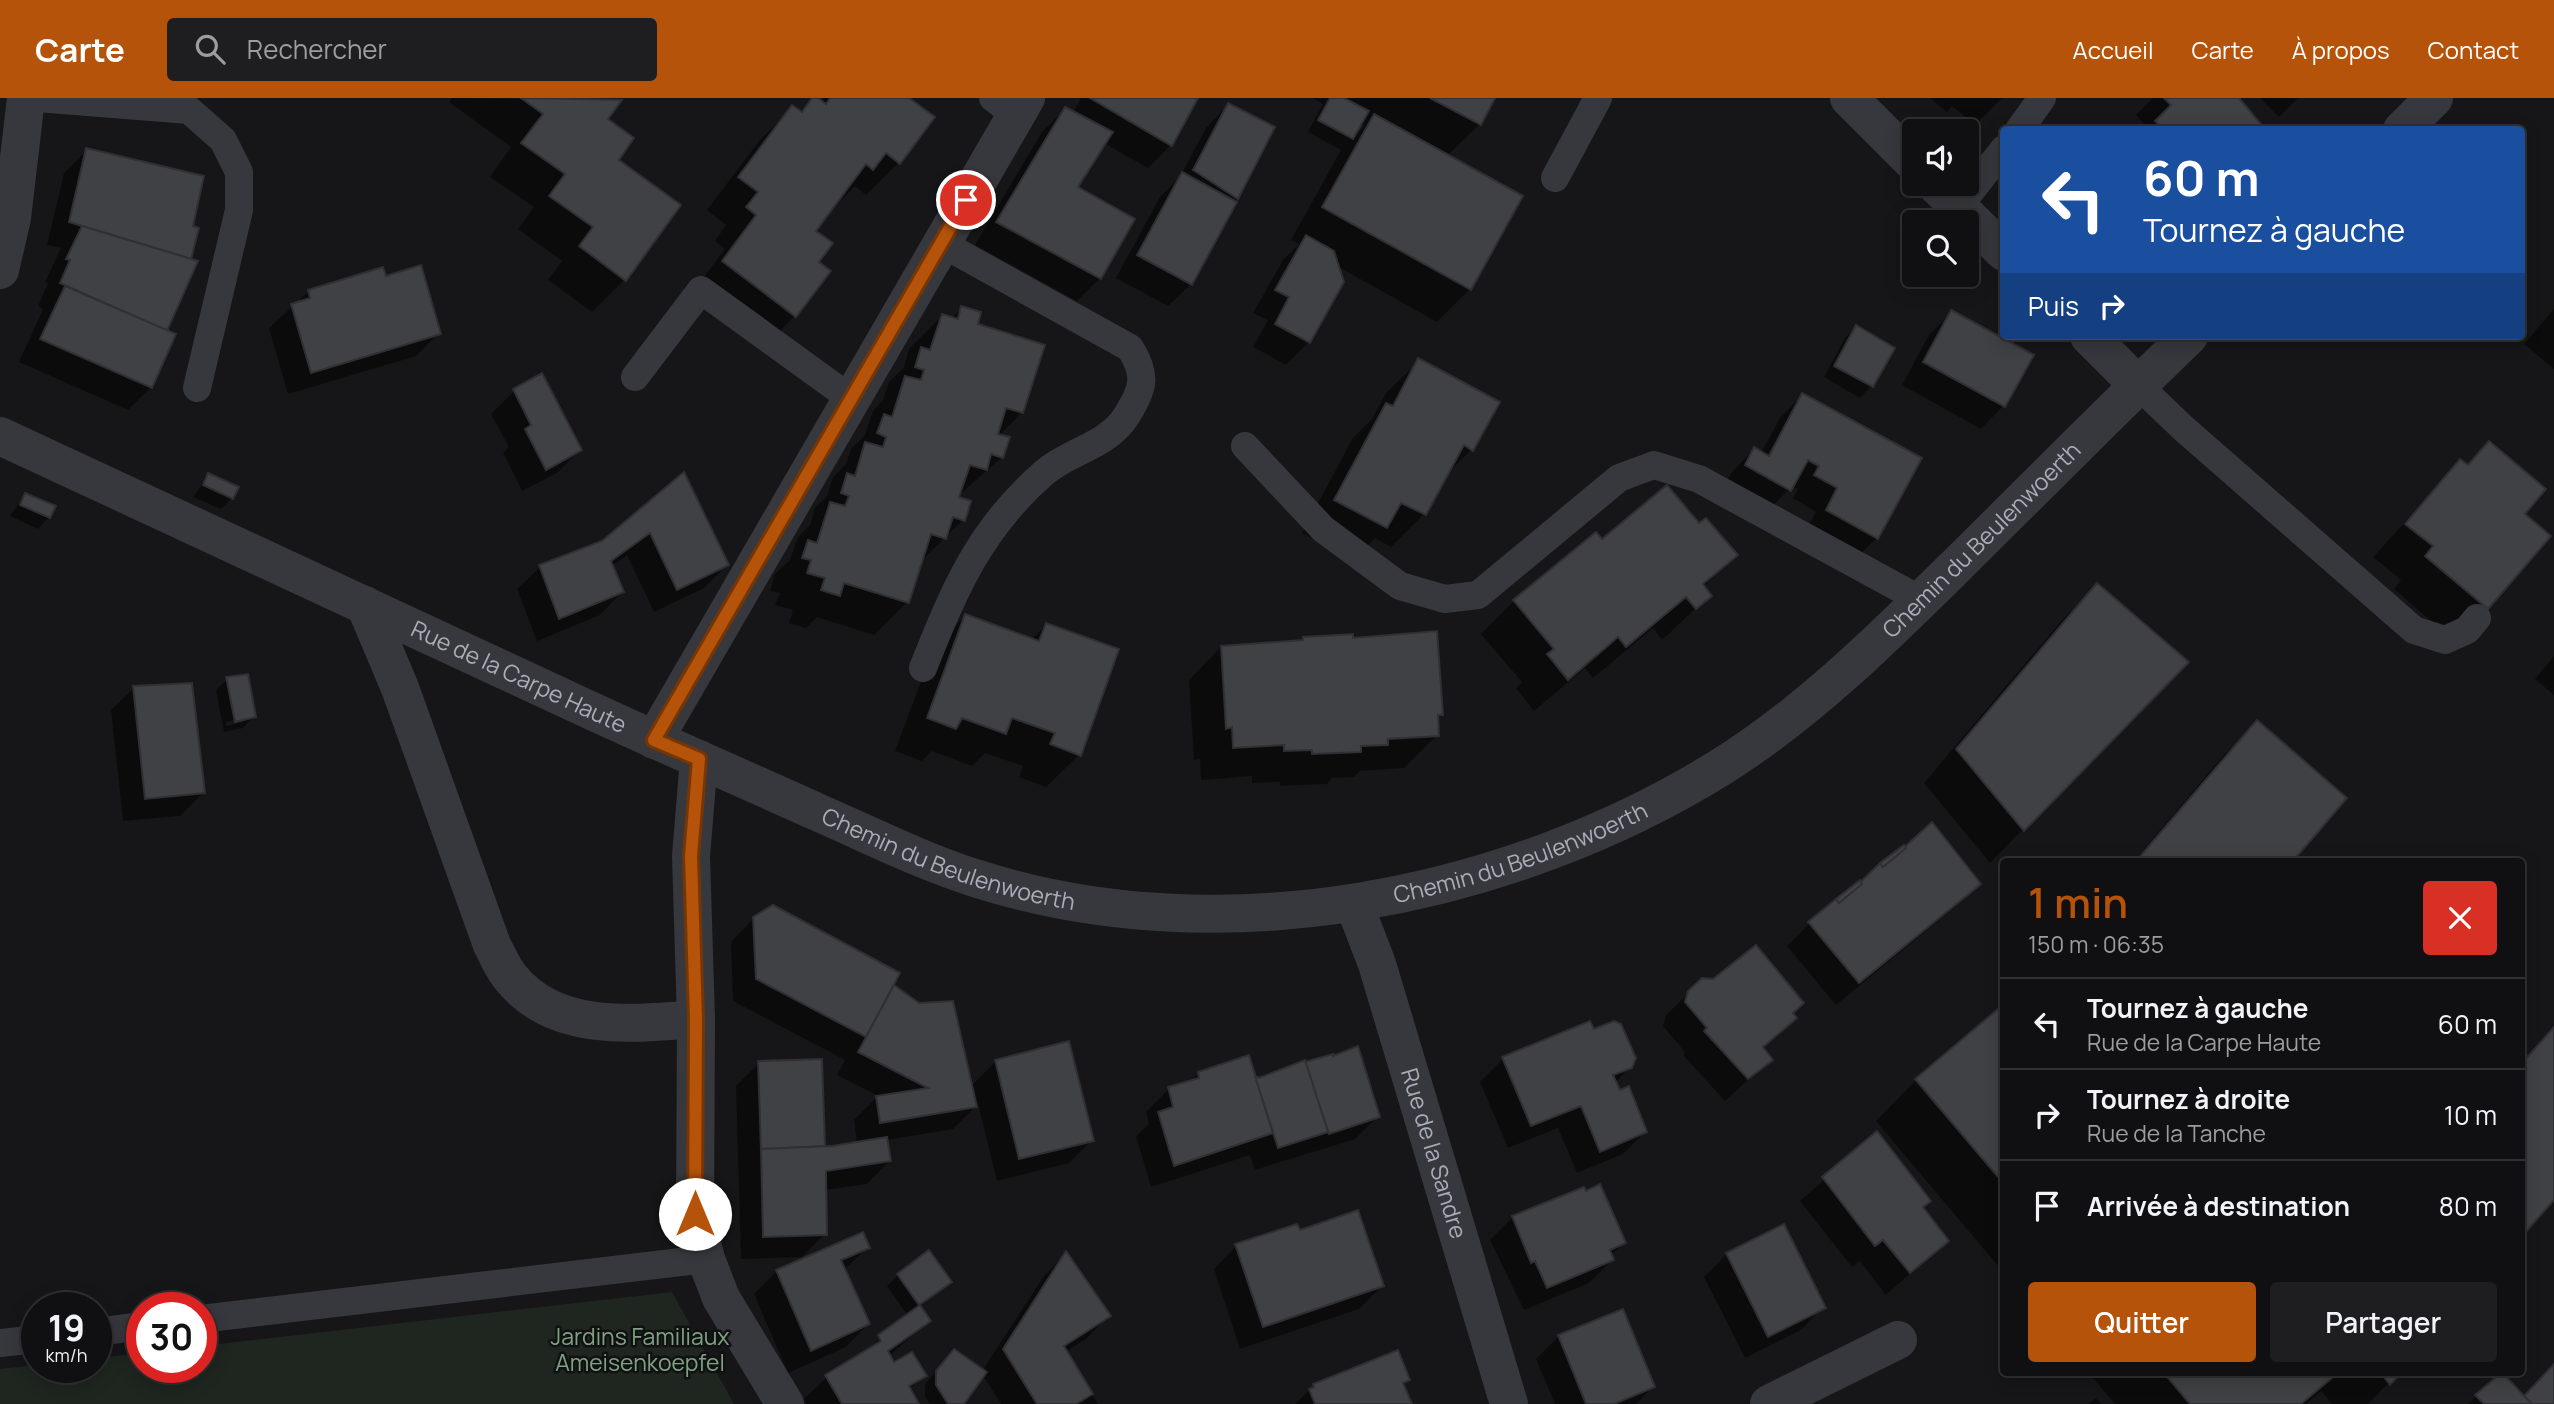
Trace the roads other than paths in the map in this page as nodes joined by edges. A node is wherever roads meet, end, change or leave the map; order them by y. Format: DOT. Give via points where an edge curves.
graph roads {
  1 [pos="26,98"];
  2 [pos="37,98"];
  3 [pos="1598,98"];
  4 [pos="1849,98"];
  5 [pos="2042,98"];
  6 [pos="2434,98"];
  7 [pos="1012,104"];
  8 [pos="2022,126"];
  9 [pos="2406,126"];
  10 [pos="1902,151"];
  11 [pos="2000,152"];
  12 [pos="1979,169"];
  13 [pos="1555,178"];
  14 [pos="1948,196"];
  15 [pos="941,243"];
  16 [pos="2000,248"];
  17 [pos="0,270"];
  18 [pos="2093,340"];
  19 [pos="2185,340"];
  20 [pos="635,377"];
  21 [pos="2138,385"];
  22 [pos="197,388"];
  23 [pos="850,398"];
  24 [pos="0,436"];
  25 [pos="1245,446"];
  26 [pos="1921,600"];
  27 [pos="365,605"];
  28 [pos="2477,618"];
  29 [pos="923,668"];
  30 [pos="654,740"];
  31 [pos="699,759"];
  32 [pos="1354,904"];
  33 [pos="696,1019"];
  34 [pos="706,1259"];
  35 [pos="217,1317"];
  36 [pos="1898,1340"];
  37 [pos="21,1341"];
  38 [pos="0,1343"];
  39 [pos="786,1404"];
  40 [pos="1509,1404"];
  41 [pos="1769,1404"];
  1 -- 17 [label="street" via="12,218"];
  2 -- 22 [label="lane" via="189,110 223,140 239,172 239,211"];
  3 -- 13 [label="lane"];
  4 -- 10 [label="street"];
  5 -- 8 [label="lane"];
  6 -- 9 [label="street"];
  7 -- 15 [label="street"];
  11 -- 12 [label="lane"];
  14 -- 16 [label="street"];
  15 -- 23 [label="street"];
  15 -- 29 [label="lane" via="1130,348 1143,368 1141,389 1126,418 1099,443 1047,470 976,548"];
  18 -- 21 [label="street"];
  19 -- 21 [label="street, Chemin du Beulenwoerth"];
  20 -- 23 [label="lane" via="701,290"];
  21 -- 26 [label="street, Chemin du Beulenwoerth"];
  21 -- 28 [label="lane" via="2414,630 2445,640 2467,630"];
  23 -- 30 [label="street"];
  24 -- 27 [label="street, Rue de la Carpe Haute"];
  25 -- 26 [label="lane" via="1323,529 1400,586 1445,599 1478,595 1619,478 1654,465 1699,479"];
  26 -- 32 [label="street, Chemin du Beulenwoerth" via="1790,718 1726,764 1653,807 1513,864"];
  27 -- 30 [label="street, Rue de la Carpe Haute"];
  27 -- 33 [label="street" via="400,688 492,945 511,979 538,1002 580,1020 632,1024"];
  30 -- 31 [label="street, Rue de la Carpe Haute"];
  31 -- 32 [label="street, Chemin du Beulenwoerth" via="979,880 1067,900 1147,910 1228,912"];
  31 -- 33 [label="street" via="691,856"];
  32 -- 40 [label="street, Rue de la Sandre" via="1377,964"];
  33 -- 34 [label="street" via="695,1214"];
  34 -- 35 [label="lane"];
  34 -- 39 [label="street" via="722,1298"];
  36 -- 41 [label="street"];
  37 -- 38 [label="lane"];
}
